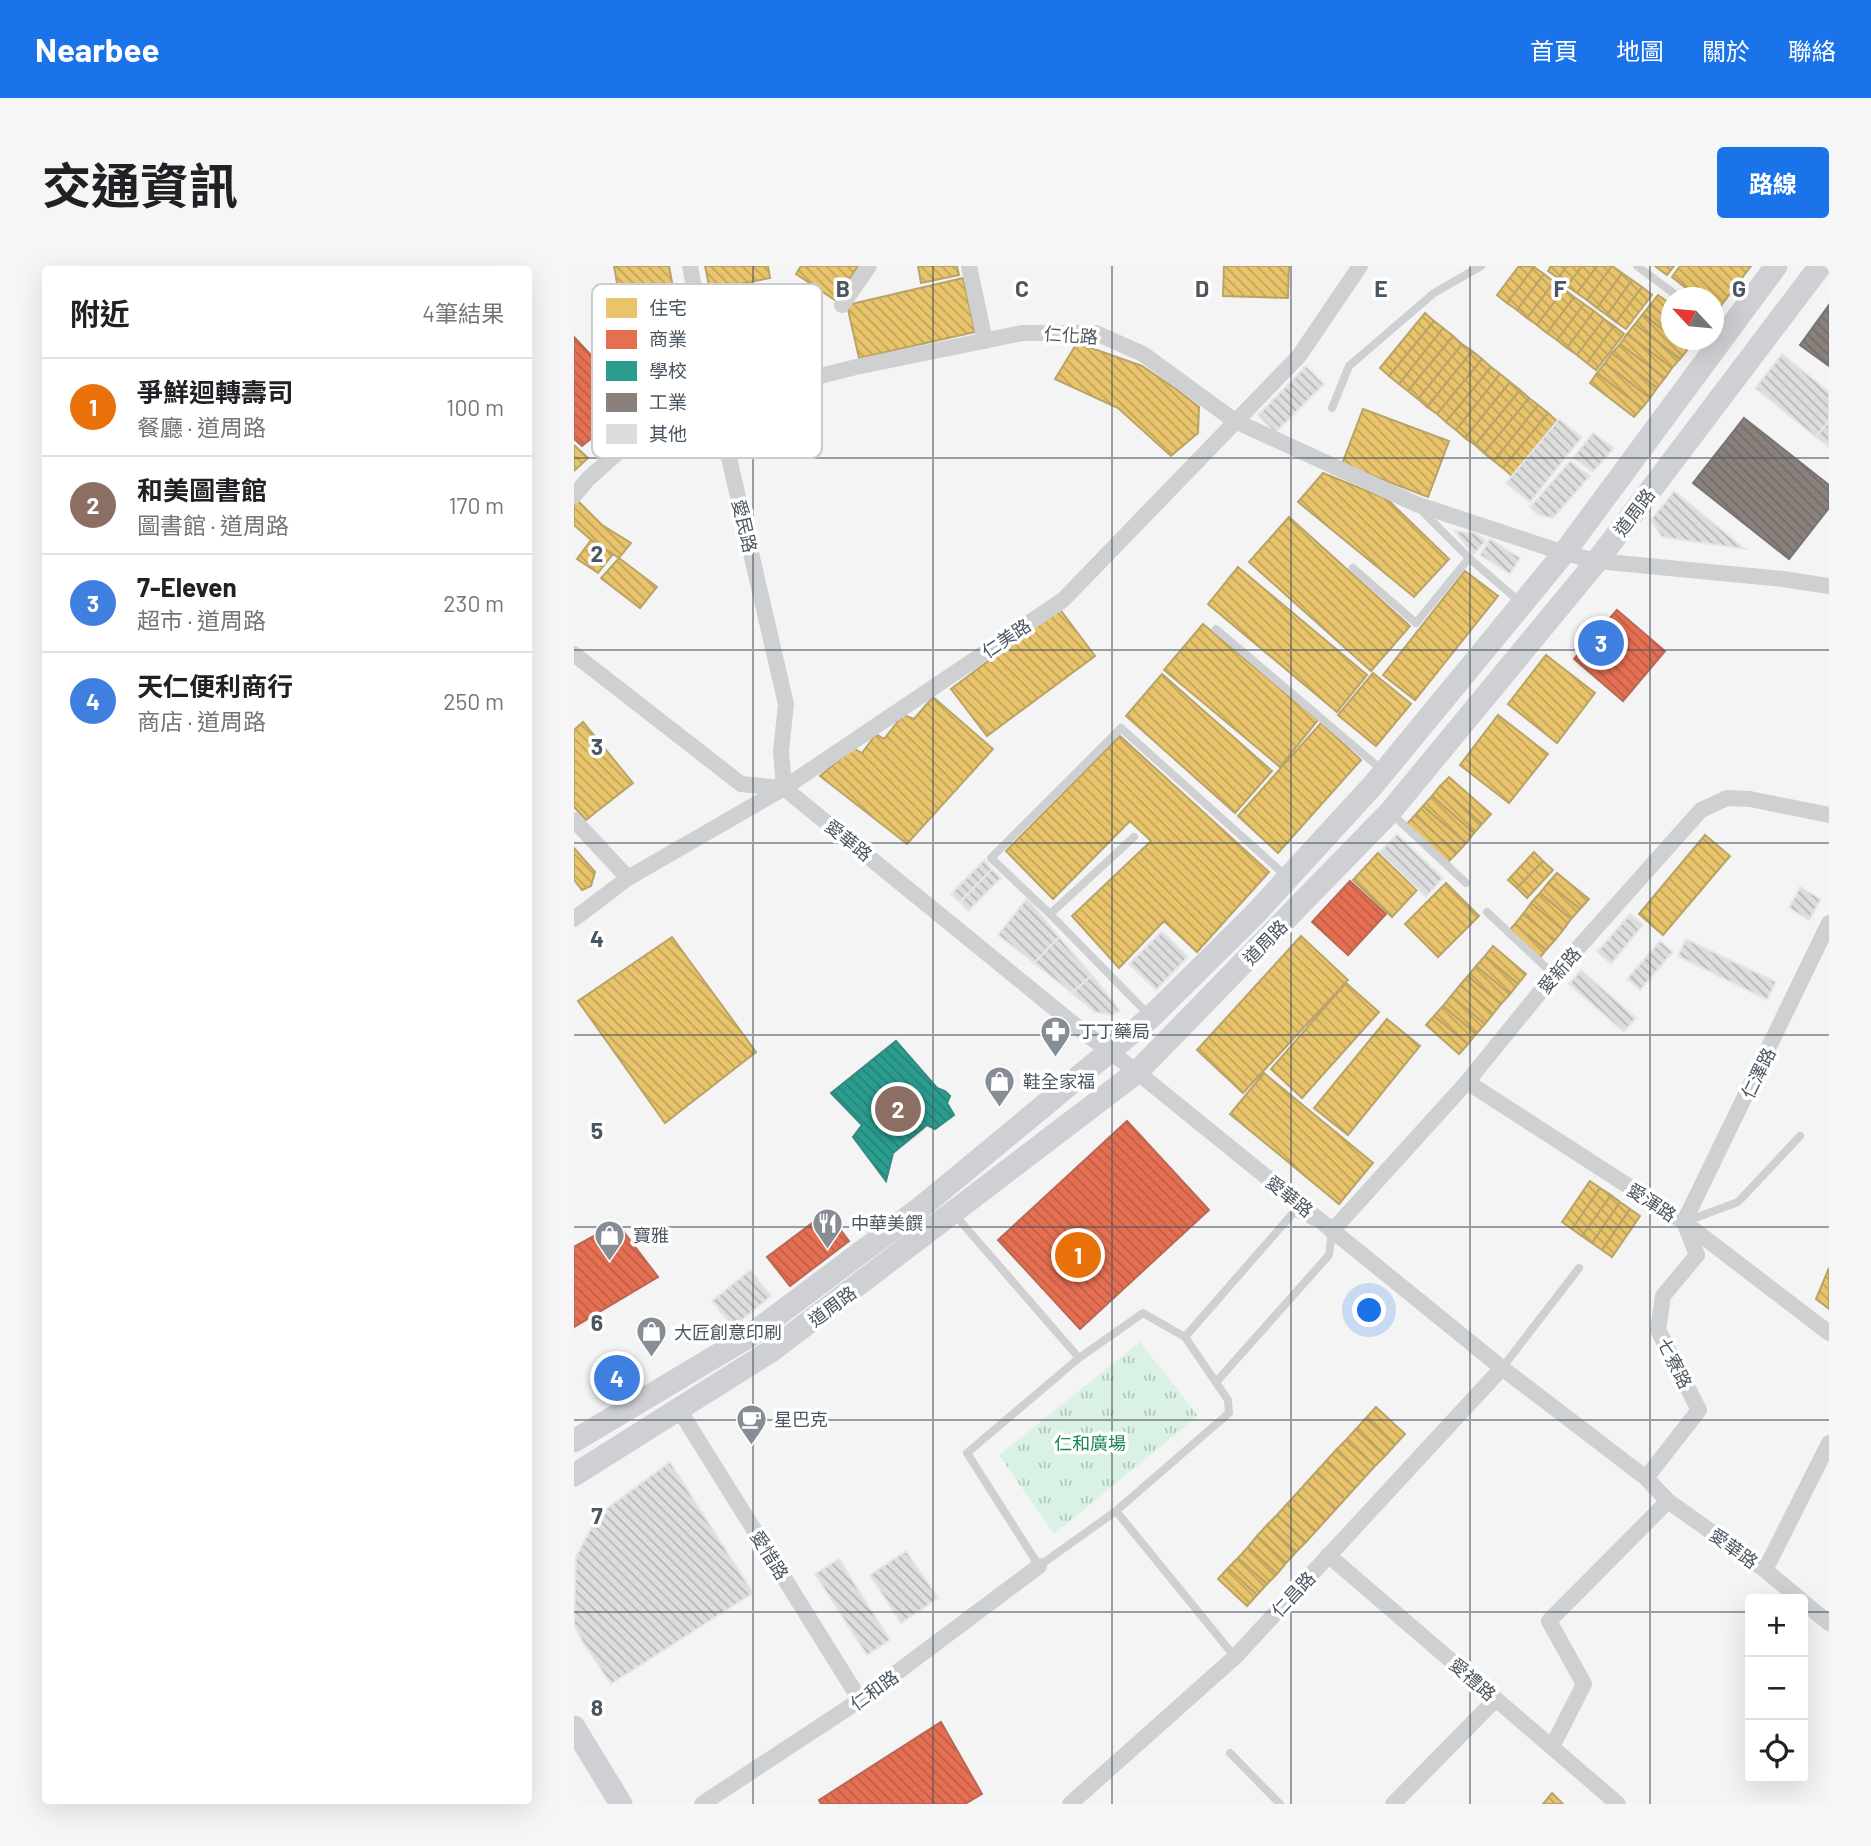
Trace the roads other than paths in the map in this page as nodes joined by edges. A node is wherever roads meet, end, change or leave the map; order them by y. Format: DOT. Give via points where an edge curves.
graph roads {
  1 [pos="690,266"];
  2 [pos="869,266"];
  3 [pos="969,266"];
  4 [pos="1360,266"];
  5 [pos="1481,266"];
  6 [pos="1637,266"];
  7 [pos="1776,266"];
  8 [pos="1820,266"];
  9 [pos="693,284"];
  10 [pos="1665,287"];
  11 [pos="842,305"];
  12 [pos="985,341"];
  13 [pos="822,376"];
  14 [pos="1332,408"];
  15 [pos="1235,421"];
  16 [pos="611,458"];
  17 [pos="729,458"];
  18 [pos="574,496"];
  19 [pos="1416,504"];
  20 [pos="1564,552"];
  21 [pos="1469,558"];
  22 [pos="1597,561"];
  23 [pos="1353,568"];
  24 [pos="1829,586"];
  25 [pos="1522,603"];
  26 [pos="1216,629"];
  27 [pos="574,654"];
  28 [pos="1385,772"];
  29 [pos="784,788"];
  30 [pos="1390,812"];
  31 [pos="1829,815"];
  32 [pos="574,820"];
  33 [pos="1134,837"];
  34 [pos="628,878"];
  35 [pos="1288,878"];
  36 [pos="1466,883"];
  37 [pos="1487,912"];
  38 [pos="1050,914"];
  39 [pos="574,919"];
  40 [pos="1829,923"];
  41 [pos="1554,975"];
  42 [pos="1151,1017"];
  43 [pos="1111,1052"];
  44 [pos="1137,1072"];
  45 [pos="1467,1082"];
  46 [pos="1800,1136"];
  47 [pos="954,1214"];
  48 [pos="1684,1222"];
  49 [pos="1332,1231"];
  50 [pos="1579,1268"];
  51 [pos="1829,1333"];
  52 [pos="1185,1337"];
  53 [pos="1079,1358"];
  54 [pos="1502,1368"];
  55 [pos="1217,1381"];
  56 [pos="680,1410"];
  57 [pos="574,1440"];
  58 [pos="1829,1443"];
  59 [pos="574,1475"];
  60 [pos="1646,1478"];
  61 [pos="1668,1500"];
  62 [pos="1116,1511"];
  63 [pos="1328,1555"];
  64 [pos="1039,1566"];
  65 [pos="1765,1570"];
  66 [pos="1794,1594"];
  67 [pos="1808,1606"];
  68 [pos="1829,1623"];
  69 [pos="1235,1657"];
  70 [pos="1496,1699"];
  71 [pos="860,1700"];
  72 [pos="574,1727"];
  73 [pos="1552,1747"];
  74 [pos="1230,1754"];
  75 [pos="621,1804"];
  76 [pos="702,1804"];
  77 [pos="1070,1804"];
  78 [pos="1280,1804"];
  79 [pos="1393,1804"];
  80 [pos="1618,1804"];
  1 -- 9 [label="street, 愛民路"];
  2 -- 11 [label="street"];
  3 -- 12 [label="street"];
  4 -- 15 [label="street, 仁美路" via="1299,356"];
  5 -- 14 [label="lane" via="1434,293 1349,366"];
  6 -- 10 [label="lane"];
  7 -- 20 [label="main road, 道周路" via="1724,329"];
  8 -- 22 [label="main road, 道周路"];
  12 -- 13 [label="street, 仁化路"];
  12 -- 15 [label="street, 仁化路" via="1022,333 1096,333 1143,354"];
  15 -- 19 [label="street, 仁化路"];
  15 -- 29 [label="street, 仁美路" via="1063,600"];
  16 -- 18 [label="street, 仁化路"];
  17 -- 29 [label="street, 愛民路" via="786,704"];
  19 -- 20 [label="street, 仁化路"];
  19 -- 21 [label="lane"];
  20 -- 22 [label="street, 仁化路"];
  20 -- 25 [label="main road, 道周路"];
  21 -- 23 [label="lane" via="1416,623"];
  21 -- 25 [label="lane"];
  22 -- 24 [label="street, 仁化路"];
  22 -- 30 [label="main road, 道周路"];
  25 -- 28 [label="main road, 道周路"];
  26 -- 28 [label="lane"];
  27 -- 29 [label="street" via="741,785"];
  28 -- 35 [label="main road, 道周路"];
  29 -- 34 [label="street, 仁美路"];
  29 -- 43 [label="street, 愛華路"];
  30 -- 36 [label="lane"];
  30 -- 44 [label="main road, 道周路"];
  31 -- 41 [label="street, 愛新路" via="1727,798 1701,810"];
  32 -- 34 [label="street"];
  33 -- 38 [label="lane"];
  34 -- 39 [label="street, 仁美路"];
  35 -- 38 [label="lane" via="1121,728 991,858"];
  35 -- 42 [label="main road, 道周路"];
  37 -- 41 [label="lane"];
  38 -- 42 [label="lane"];
  40 -- 48 [label="street, 仁澤路"];
  41 -- 45 [label="street, 愛新路"];
  42 -- 43 [label="main road, 道周路"];
  43 -- 44 [label="street, 愛華路"];
  43 -- 57 [label="main road, 道周路" via="919,1209 748,1337"];
  44 -- 47 [label="main road, 道周路"];
  44 -- 49 [label="street, 愛華路"];
  45 -- 48 [label="street, 愛渾路"];
  45 -- 49 [label="street, 愛新路"];
  46 -- 48 [label="lane" via="1738,1202"];
  47 -- 53 [label="lane"];
  47 -- 56 [label="main road, 道周路" via="771,1351"];
  48 -- 51 [label="street, 愛渾路"];
  48 -- 60 [label="street, 七寮路" via="1697,1255 1662,1296 1658,1330 1699,1410"];
  49 -- 52 [label="lane" via="1294,1212"];
  49 -- 54 [label="street, 愛華路"];
  49 -- 55 [label="lane" via="1329,1255"];
  50 -- 54 [label="lane"];
  52 -- 53 [label="lane" via="1143,1313"];
  52 -- 55 [label="lane"];
  53 -- 64 [label="lane" via="967,1453"];
  54 -- 60 [label="street, 愛華路"];
  54 -- 63 [label="street, 仁昌路"];
  55 -- 62 [label="lane" via="1228,1400 1228,1413"];
  56 -- 59 [label="main road, 道周路"];
  56 -- 71 [label="street, 愛惜路"];
  58 -- 65 [label="street"];
  60 -- 61 [label="street, 愛華路"];
  61 -- 65 [label="street, 愛華路"];
  61 -- 73 [label="street" via="1549,1621 1584,1685"];
  62 -- 64 [label="lane"];
  62 -- 69 [label="lane"];
  63 -- 69 [label="street, 仁昌路"];
  63 -- 70 [label="street, 愛禮路"];
  64 -- 71 [label="street, 仁和路"];
  65 -- 66 [label="street, 愛華路"];
  67 -- 68 [label="street, 愛華路"];
  69 -- 77 [label="street, 仁昌路"];
  70 -- 73 [label="street, 愛禮路"];
  70 -- 79 [label="street"];
  71 -- 76 [label="street, 仁和路"];
  72 -- 75 [label="main road"];
  73 -- 80 [label="street, 愛禮路"];
  74 -- 78 [label="lane"];
}
